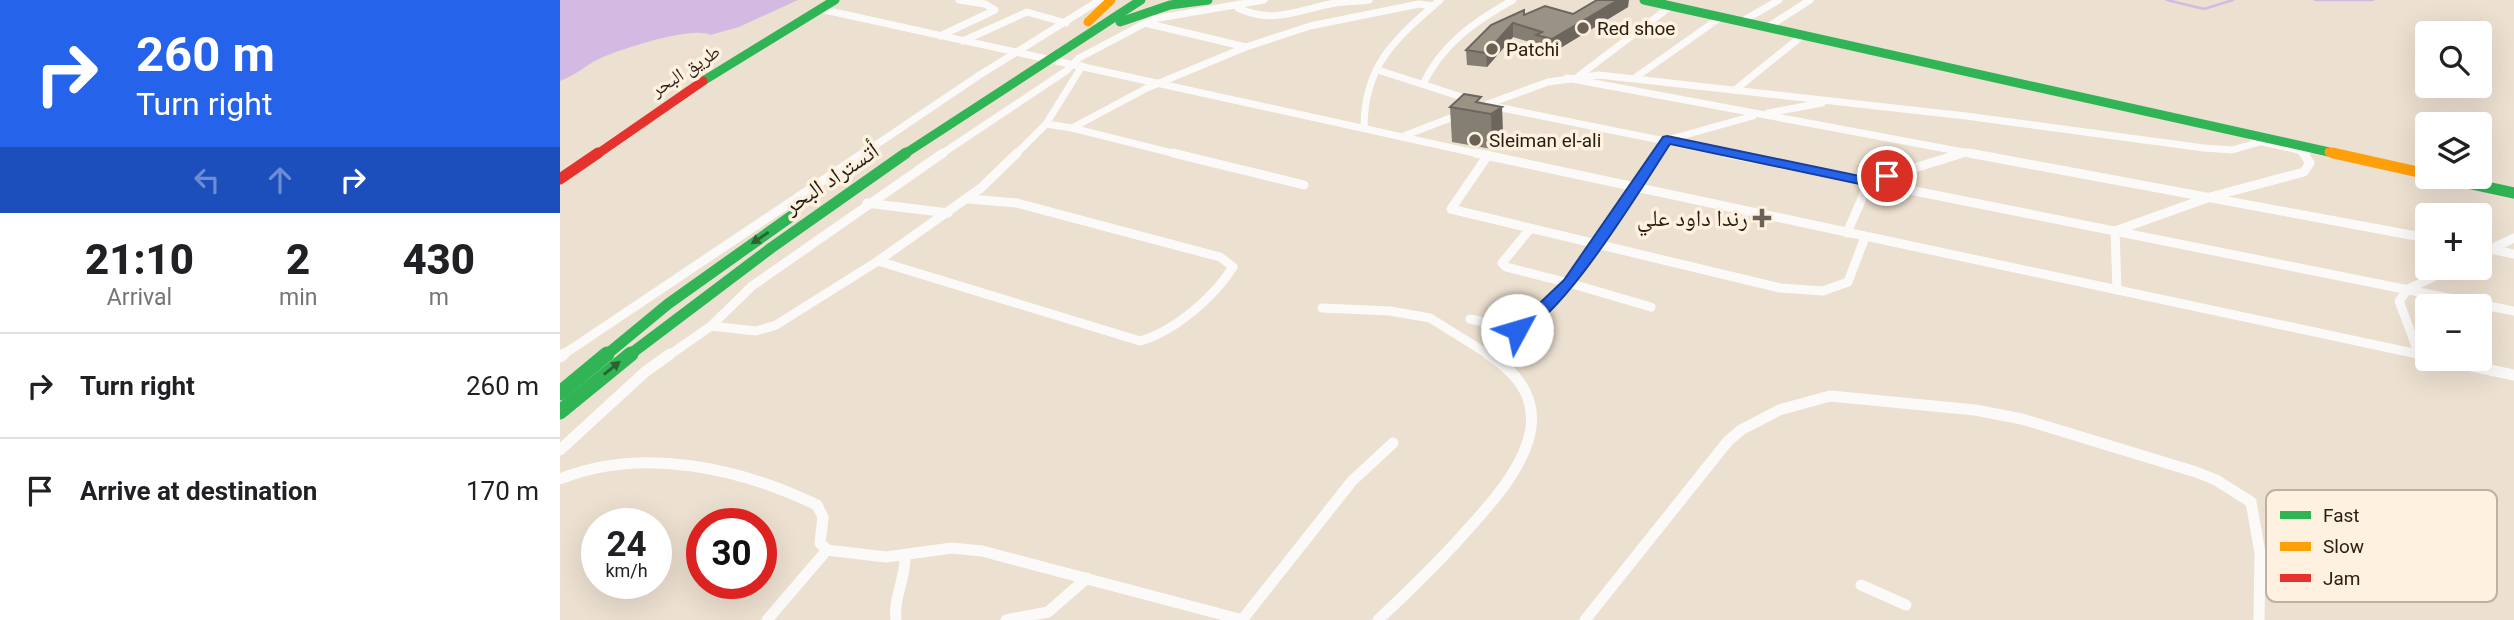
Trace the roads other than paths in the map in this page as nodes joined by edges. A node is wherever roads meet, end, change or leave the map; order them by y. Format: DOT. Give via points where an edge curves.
graph roads {
  1 [pos="835,0"];
  2 [pos="959,0"];
  3 [pos="1100,0"];
  4 [pos="1111,0"];
  5 [pos="1125,0"];
  6 [pos="1141,0"];
  7 [pos="1208,0"];
  8 [pos="1264,0"];
  9 [pos="1368,0"];
  10 [pos="1408,0"];
  11 [pos="1440,0"];
  12 [pos="1513,0"];
  13 [pos="1644,0"];
  14 [pos="1779,0"];
  15 [pos="1810,0"];
  16 [pos="1671,2"];
  17 [pos="1238,4"];
  18 [pos="1419,4"];
  19 [pos="1433,6"];
  20 [pos="820,9"];
  21 [pos="1721,17"];
  22 [pos="1746,19"];
  23 [pos="1088,22"];
  24 [pos="1066,23"];
  25 [pos="1144,23"];
  26 [pos="1771,25"];
  27 [pos="1803,35"];
  28 [pos="940,36"];
  29 [pos="963,41"];
  30 [pos="1245,47"];
  31 [pos="1020,53"];
  32 [pos="1064,60"];
  33 [pos="1082,66"];
  34 [pos="1378,70"];
  35 [pos="1580,75"];
  36 [pos="1636,77"];
  37 [pos="1567,78"];
  38 [pos="1649,79"];
  39 [pos="1157,83"];
  40 [pos="1423,84"];
  41 [pos="1735,90"];
  42 [pos="1650,95"];
  43 [pos="1832,101"];
  44 [pos="1486,105"];
  45 [pos="1758,115"];
  46 [pos="1046,124"];
  47 [pos="1072,128"];
  48 [pos="1364,128"];
  49 [pos="2245,134"];
  50 [pos="1406,136"];
  51 [pos="1667,140"];
  52 [pos="2260,142"];
  53 [pos="1968,152"];
  54 [pos="2302,152"];
  55 [pos="2326,152"];
  56 [pos="1488,155"];
  57 [pos="2415,165"];
  58 [pos="2415,171"];
  59 [pos="560,179"];
  60 [pos="1869,182"];
  61 [pos="2492,182"];
  62 [pos="1304,185"];
  63 [pos="2514,186"];
  64 [pos="1632,187"];
  65 [pos="2492,188"];
  66 [pos="2514,193"];
  67 [pos="2210,197"];
  68 [pos="968,199"];
  69 [pos="867,203"];
  70 [pos="948,213"];
  71 [pos="1530,229"];
  72 [pos="2115,231"];
  73 [pos="1847,233"];
  74 [pos="2415,236"];
  75 [pos="1865,237"];
  76 [pos="2514,238"];
  77 [pos="1594,244"];
  78 [pos="2492,246"];
  79 [pos="2492,249"];
  80 [pos="2514,254"];
  81 [pos="878,261"];
  82 [pos="2427,280"];
  83 [pos="1569,283"];
  84 [pos="2408,289"];
  85 [pos="2117,290"];
  86 [pos="1651,307"];
  87 [pos="1322,308"];
  88 [pos="2514,310"];
  89 [pos="1470,319"];
  90 [pos="711,326"];
  91 [pos="2415,337"];
  92 [pos="2415,353"];
  93 [pos="560,357"];
  94 [pos="2492,370"];
  95 [pos="2514,375"];
  96 [pos="560,393"];
  97 [pos="560,412"];
  98 [pos="1393,443"];
  99 [pos="560,450"];
  100 [pos="560,479"];
  101 [pos="827,550"];
  102 [pos="905,556"];
  103 [pos="1087,578"];
  104 [pos="1861,585"];
  105 [pos="1906,605"];
  106 [pos="1225,618"];
  107 [pos="767,620"];
  108 [pos="896,620"];
  109 [pos="1006,620"];
  110 [pos="1243,620"];
  111 [pos="1378,620"];
  112 [pos="1585,620"];
  113 [pos="2259,620"];
  1 -- 20 [label="main road, طريق البحر"];
  2 -- 28 [label="street" via="995,10"];
  3 -- 24 [label="street"];
  4 -- 23 [label="main road"];
  5 -- 23 [label="main road, أتستراد البحر"];
  6 -- 32 [label="main road, أتستراد البحر"];
  7 -- 32 [label="main road" via="1143,13"];
  8 -- 17 [label="street"];
  9 -- 17 [label="street" via="1328,4 1284,17 1247,14"];
  10 -- 18 [label="street"];
  11 -- 19 [label="street"];
  12 -- 40 [label="street" via="1459,31 1441,51"];
  13 -- 16 [label="main road"];
  14 -- 22 [label="street"];
  15 -- 26 [label="street"];
  16 -- 21 [label="main road"];
  16 -- 22 [label="main road"];
  16 -- 35 [label="street"];
  17 -- 25 [label="street"];
  18 -- 19 [label="street"];
  18 -- 30 [label="street" via="1334,20"];
  19 -- 34 [label="street" via="1394,42"];
  20 -- 28 [label="street"];
  20 -- 59 [label="main road, طريق البحر" via="687,91"];
  21 -- 27 [label="main road"];
  21 -- 36 [label="street"];
  22 -- 26 [label="main road"];
  23 -- 96 [label="main road, أتستراد البحر, one-way" via="746,247"];
  24 -- 29 [label="street" via="1027,12"];
  24 -- 31 [label="street"];
  25 -- 30 [label="street"];
  25 -- 32 [label="street"];
  26 -- 57 [label="main road"];
  27 -- 41 [label="street"];
  27 -- 49 [label="main road"];
  28 -- 29 [label="street"];
  29 -- 31 [label="street"];
  30 -- 39 [label="street"];
  31 -- 32 [label="street"];
  31 -- 93 [label="street"];
  32 -- 33 [label="street"];
  32 -- 69 [label="street"];
  97 -- 32 [label="main road, أتستراد البحر, one-way" via="662,328 816,213"];
  33 -- 39 [label="street"];
  33 -- 46 [label="street"];
  34 -- 40 [label="street"];
  34 -- 48 [label="street" via="1364,98"];
  35 -- 36 [label="street"];
  35 -- 37 [label="street"];
  36 -- 38 [label="street"];
  37 -- 42 [label="street"];
  37 -- 44 [label="street"];
  38 -- 41 [label="street"];
  38 -- 42 [label="street"];
  39 -- 47 [label="street"];
  39 -- 48 [label="street"];
  40 -- 44 [label="street"];
  41 -- 43 [label="street"];
  42 -- 45 [label="street"];
  43 -- 45 [label="street"];
  43 -- 52 [label="street" via="2219,150"];
  44 -- 50 [label="street"];
  44 -- 51 [label="street"];
  45 -- 51 [label="street"];
  45 -- 53 [label="street"];
  46 -- 47 [label="street"];
  46 -- 68 [label="street"];
  47 -- 62 [label="street"];
  48 -- 50 [label="street"];
  49 -- 52 [label="street"];
  49 -- 55 [label="main road"];
  50 -- 56 [label="street"];
  51 -- 60 [label="street"];
  51 -- 64 [label="street"];
  52 -- 54 [label="street"];
  53 -- 60 [label="street"];
  53 -- 67 [label="street"];
  54 -- 55 [label="street"];
  54 -- 67 [label="street" via="2310,163 2304,172"];
  55 -- 58 [label="main road"];
  56 -- 64 [label="street"];
  56 -- 71 [label="street" via="1451,209"];
  60 -- 72 [label="street"];
  60 -- 73 [label="street"];
  61 -- 63 [label="main road"];
  64 -- 73 [label="street"];
  64 -- 77 [label="street"];
  65 -- 66 [label="main road"];
  67 -- 72 [label="street"];
  67 -- 74 [label="street"];
  68 -- 70 [label="street"];
  68 -- 81 [label="street" via="1042,209 1220,257 1233,267 1222,283 1160,334 1140,341"];
  69 -- 70 [label="street"];
  69 -- 90 [label="street" via="752,286"];
  70 -- 81 [label="street"];
  71 -- 77 [label="street"];
  71 -- 83 [label="street" via="1502,263"];
  72 -- 84 [label="street"];
  72 -- 85 [label="street"];
  73 -- 75 [label="street"];
  75 -- 77 [label="street" via="1848,282 1810,292"];
  75 -- 85 [label="street"];
  76 -- 78 [label="street"];
  77 -- 83 [label="street"];
  79 -- 80 [label="street"];
  81 -- 90 [label="street" via="768,328"];
  82 -- 84 [label="street"];
  83 -- 86 [label="street"];
  83 -- 89 [label="street" via="1520,329"];
  84 -- 88 [label="street"];
  84 -- 91 [label="street" via="2399,301"];
  85 -- 92 [label="street"];
  87 -- 111 [label="street" via="1430,318 1510,368 1526,389 1530,405 1530,437 1518,469 1504,489 1430,572"];
  90 -- 99 [label="street" via="645,372"];
  94 -- 95 [label="street"];
  98 -- 110 [label="street" via="1352,481"];
  100 -- 101 [label="street" via="600,465 634,461 688,466 735,477 817,505 823,517 820,543"];
  101 -- 102 [label="street"];
  101 -- 107 [label="street"];
  102 -- 103 [label="street" via="960,547"];
  102 -- 108 [label="street"];
  103 -- 106 [label="street"];
  103 -- 109 [label="street" via="1048,611"];
  104 -- 105 [label="street"];
  106 -- 110 [label="street"];
  112 -- 113 [label="street" via="1728,441 1779,410 1830,396 2022,419 2216,480 2251,502 2260,552"];
}
